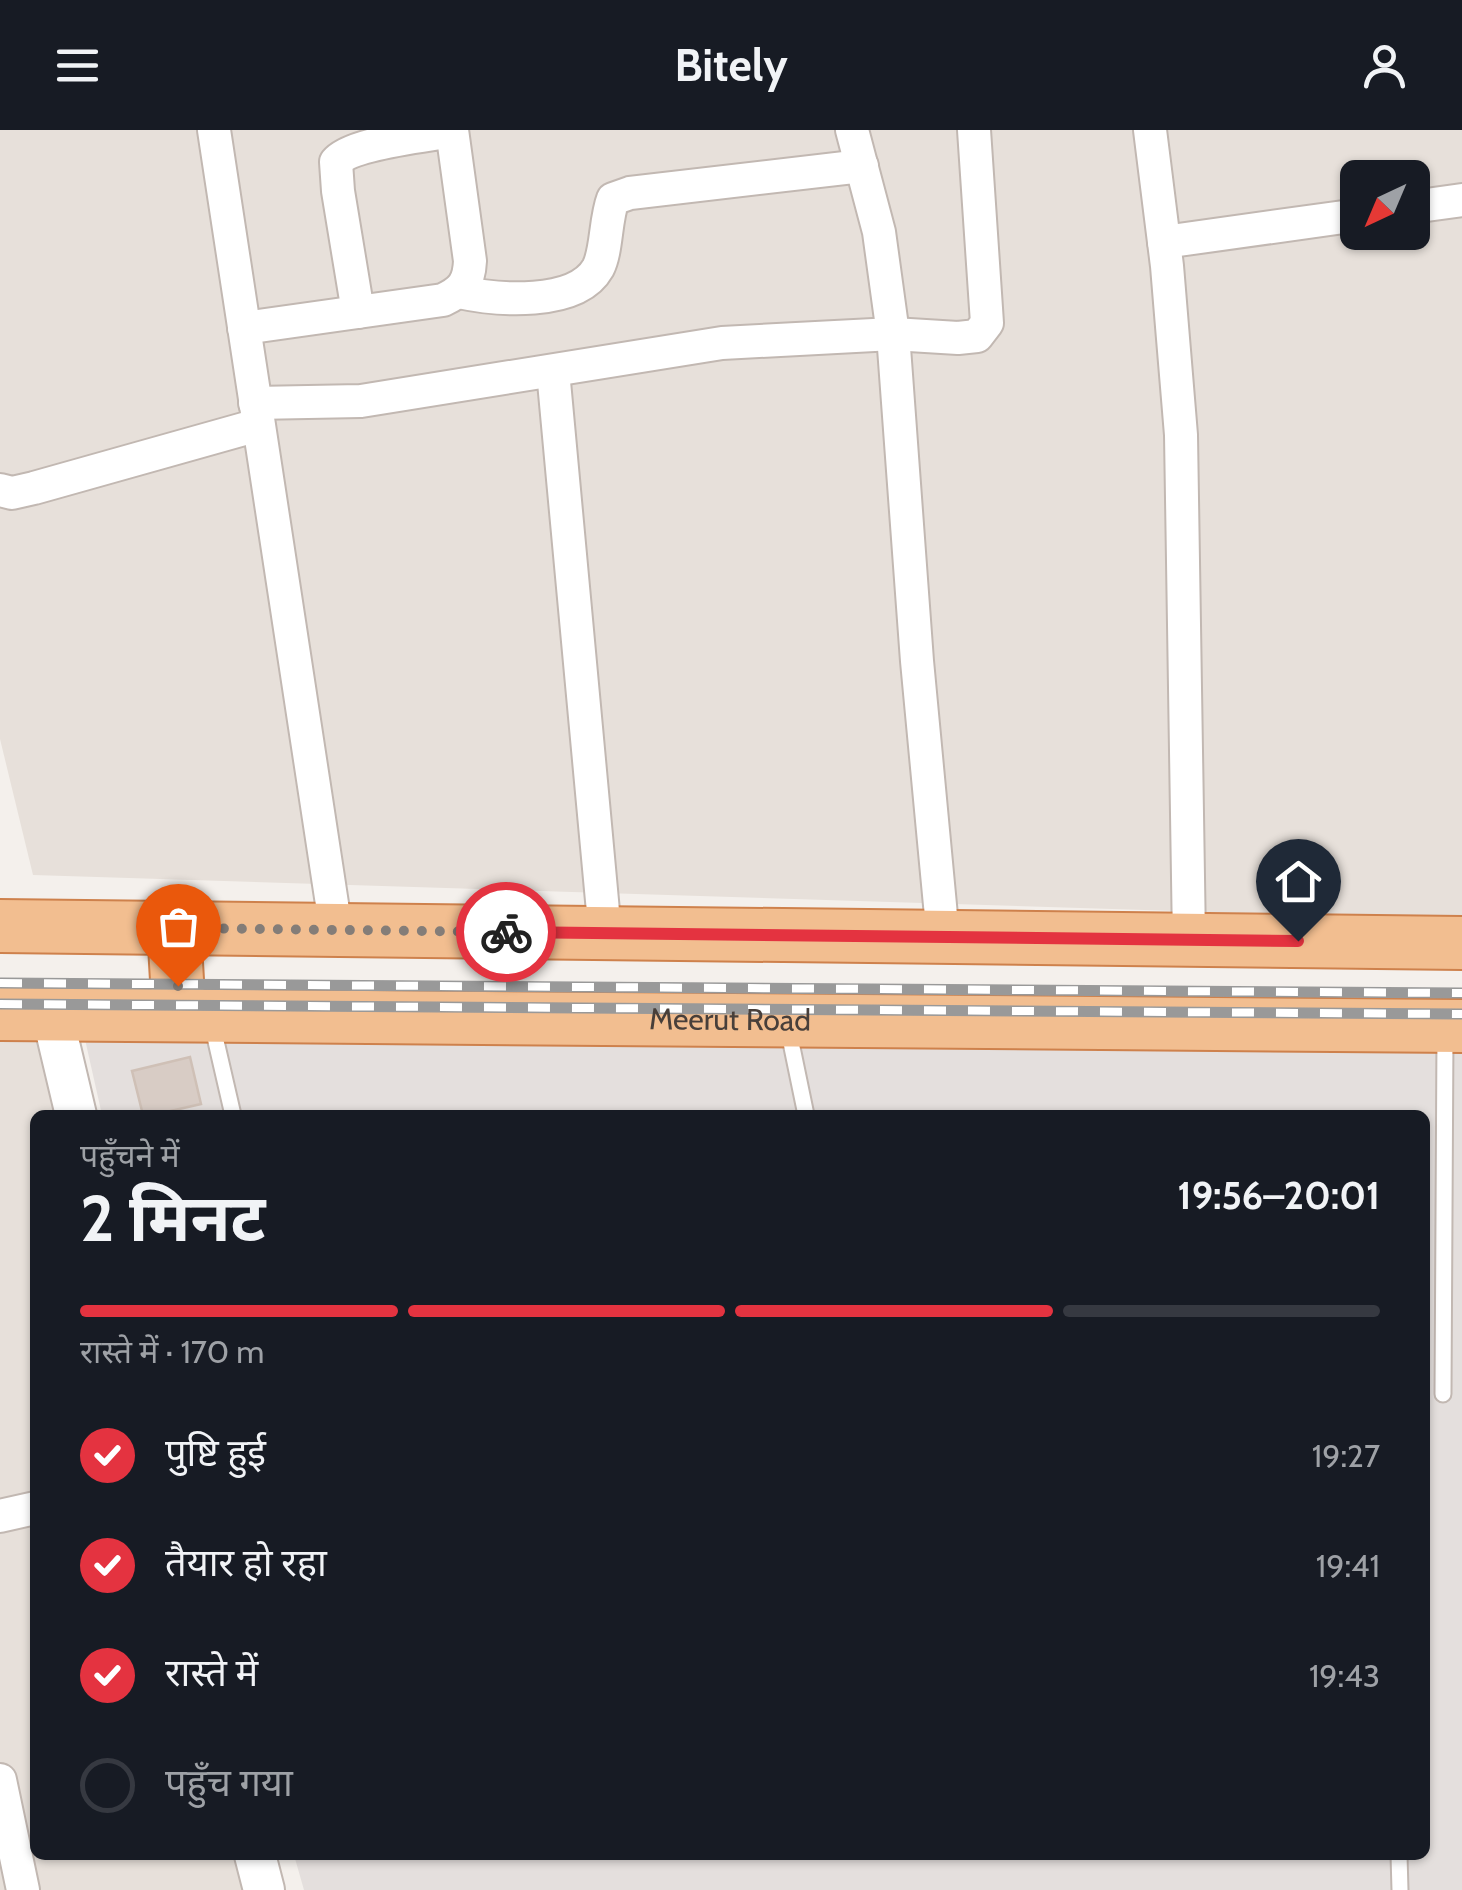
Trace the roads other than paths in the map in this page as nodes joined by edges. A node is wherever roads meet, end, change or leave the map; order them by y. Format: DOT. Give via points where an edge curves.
graph roads {
  1 [pos="214,130"];
  2 [pos="852,130"];
  3 [pos="974,130"];
  4 [pos="1150,130"];
  5 [pos="452,131"];
  6 [pos="862,166"];
  7 [pos="1462,200"];
  8 [pos="1430,204"];
  9 [pos="1340,218"];
  10 [pos="1164,242"];
  11 [pos="459,292"];
  12 [pos="358,312"];
  13 [pos="244,328"];
  14 [pos="893,334"];
  15 [pos="553,371"];
  16 [pos="257,414"];
  17 [pos="0,490"];
  18 [pos="0,926"];
  19 [pos="174,928"];
  20 [pos="336,930"];
  21 [pos="605,933"];
  22 [pos="944,937"];
  23 [pos="1188,940"];
  24 [pos="1462,944"];
  25 [pos="0,1014"];
  26 [pos="52,1014"];
  27 [pos="194,1015"];
  28 [pos="787,1019"];
  29 [pos="1453,1026"];
  30 [pos="75,1110"];
  31 [pos="231,1110"];
  32 [pos="805,1110"];
  33 [pos="1443,1394"];
  34 [pos="30,1509"];
  35 [pos="0,1516"];
  36 [pos="0,1780"];
  37 [pos="256,1860"];
  38 [pos="1399,1860"];
  39 [pos="23,1890"];
  40 [pos="264,1890"];
  41 [pos="1400,1890"];
  1 -- 13 [label="street"];
  2 -- 6 [label="street"];
  3 -- 14 [label="street" via="988,322 976,336"];
  4 -- 10 [label="street"];
  5 -- 11 [label="street" via="470,262"];
  5 -- 12 [label="street" via="358,148 336,162"];
  6 -- 11 [label="street" via="630,193 614,200 600,264 574,289 488,298"];
  6 -- 14 [label="street"];
  7 -- 8 [label="street"];
  9 -- 10 [label="street"];
  10 -- 23 [label="street" via="1181,435"];
  11 -- 12 [label="street"];
  12 -- 13 [label="street"];
  13 -- 16 [label="street"];
  14 -- 15 [label="street" via="722,343"];
  14 -- 22 [label="street"];
  15 -- 16 [label="street"];
  15 -- 21 [label="street"];
  16 -- 17 [label="street" via="34,488"];
  16 -- 20 [label="street"];
  18 -- 19 [label="highway"];
  19 -- 20 [label="highway"];
  19 -- 27 [label="highway"];
  20 -- 21 [label="highway"];
  21 -- 22 [label="highway"];
  22 -- 23 [label="highway"];
  23 -- 24 [label="highway"];
  25 -- 26 [label="highway, Meerut Road"];
  26 -- 27 [label="highway, Meerut Road"];
  26 -- 30 [label="street"];
  27 -- 28 [label="highway, Meerut Road"];
  27 -- 31 [label="lane"];
  28 -- 29 [label="highway, Meerut Road"];
  28 -- 32 [label="lane"];
  29 -- 33 [label="lane"];
  34 -- 35 [label="street"];
  36 -- 39 [label="street"];
  37 -- 40 [label="street"];
  38 -- 41 [label="lane"];
}
